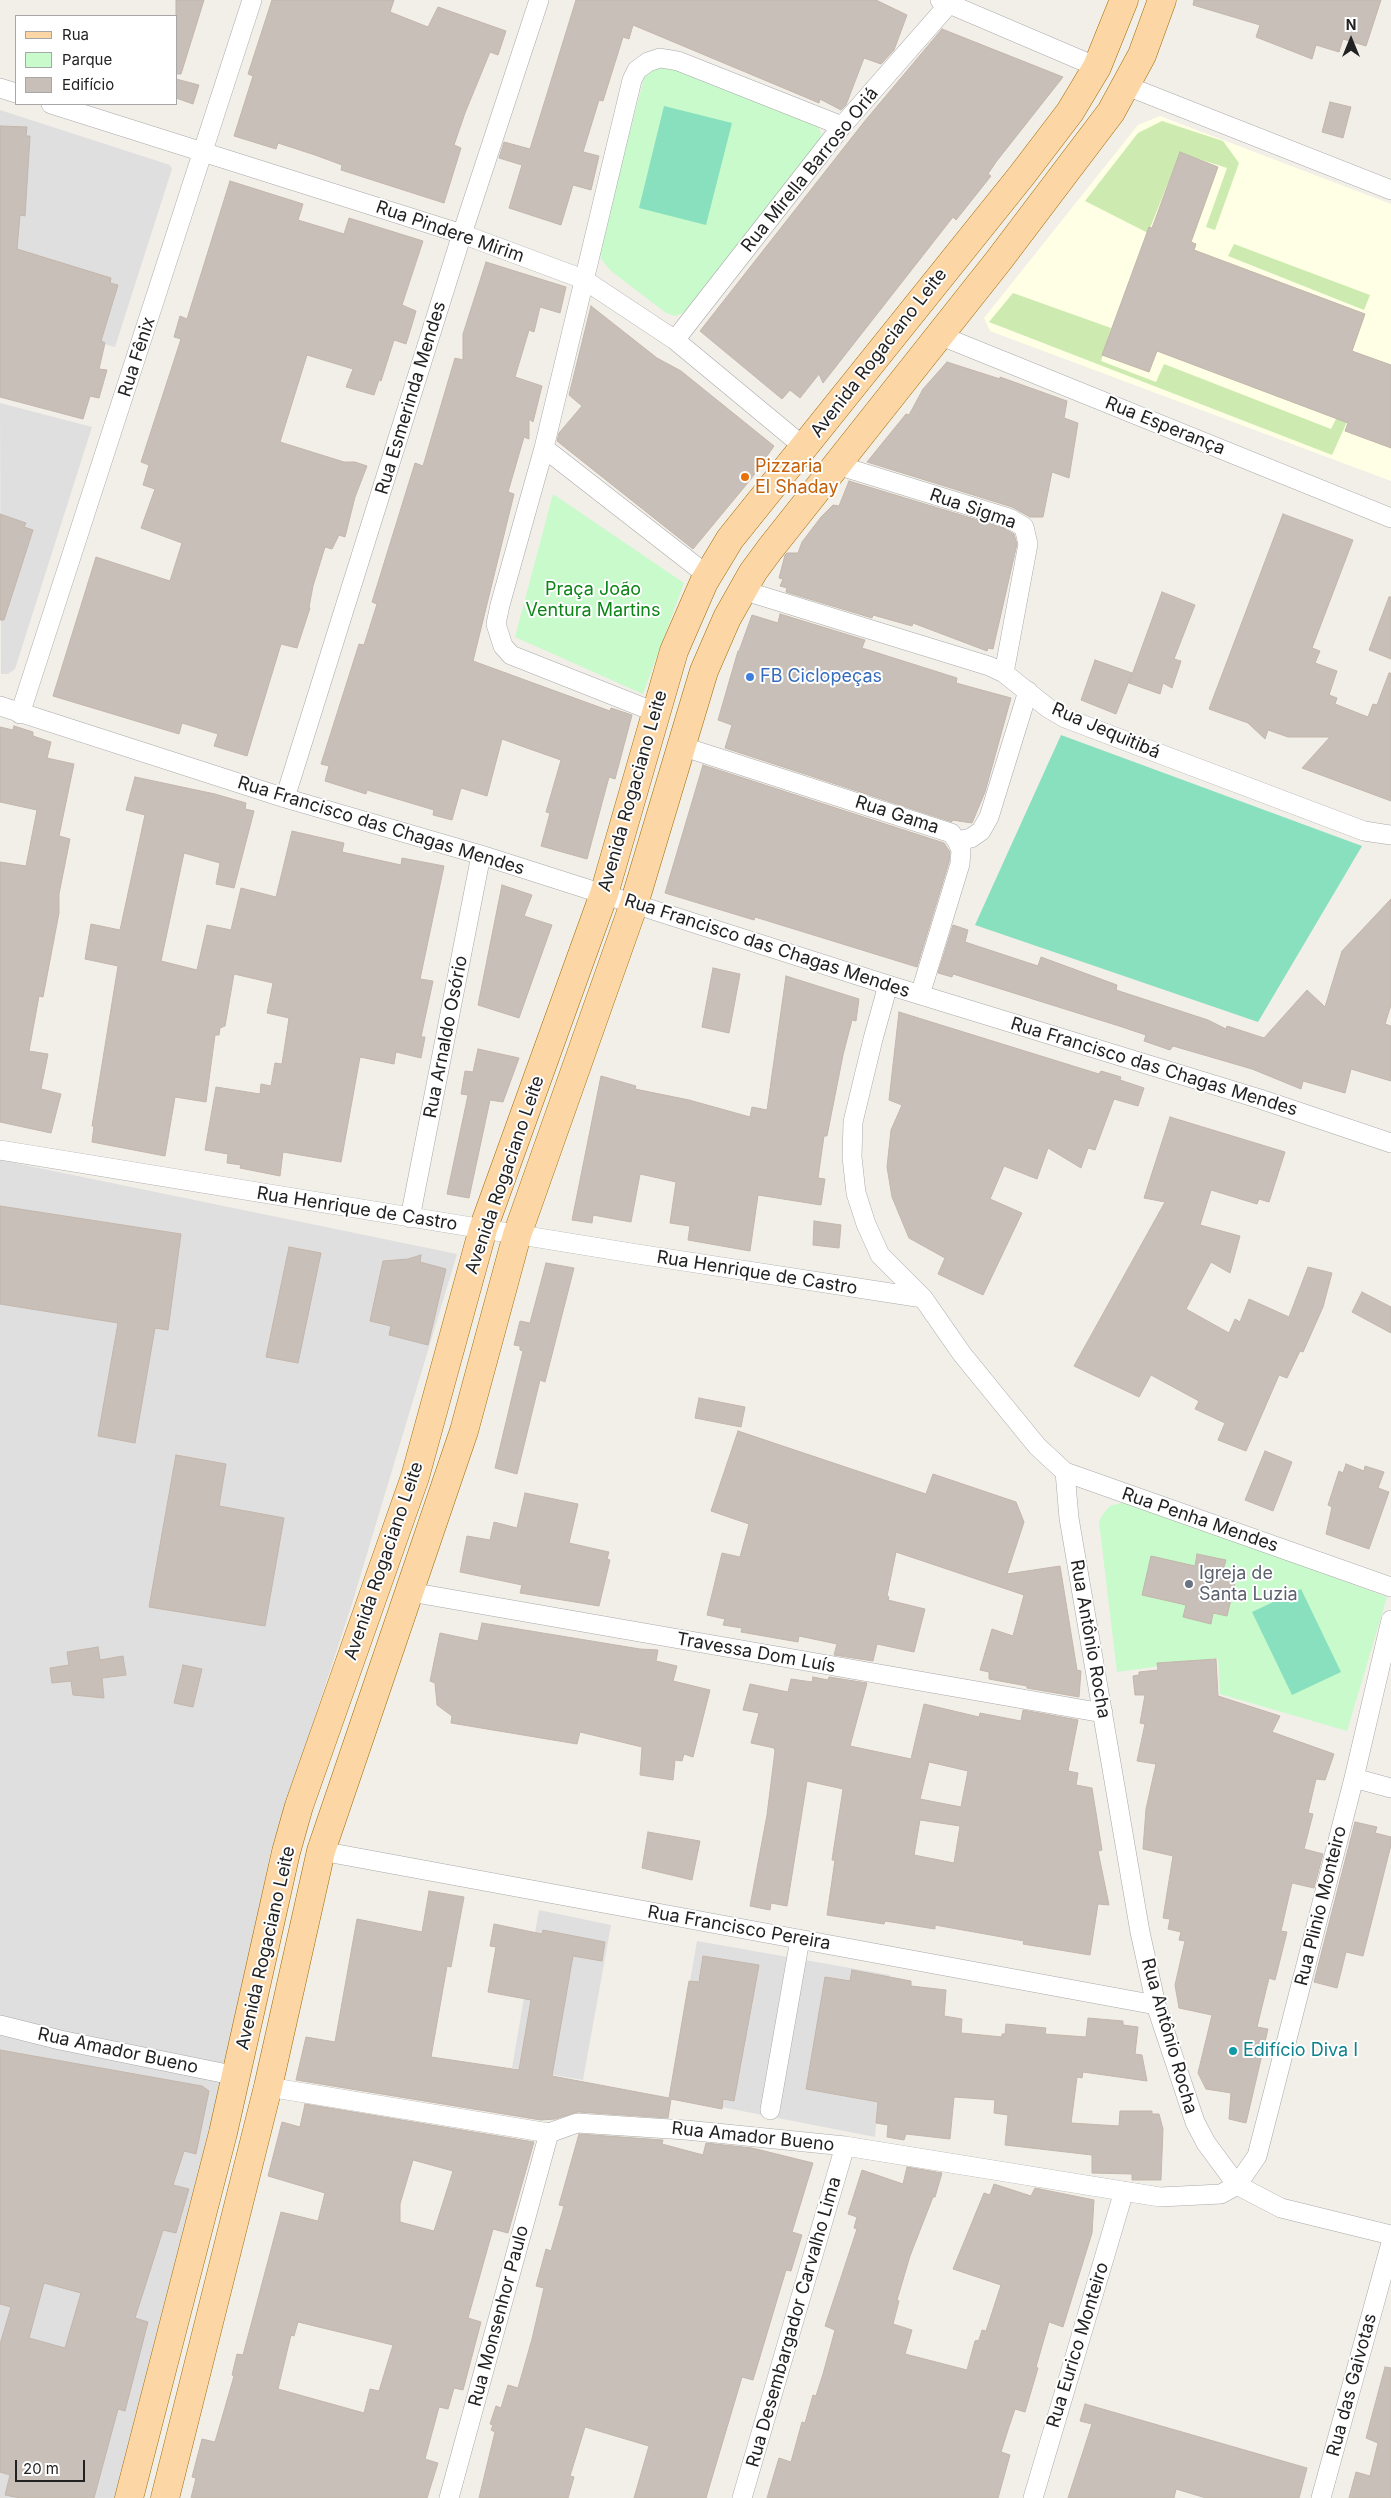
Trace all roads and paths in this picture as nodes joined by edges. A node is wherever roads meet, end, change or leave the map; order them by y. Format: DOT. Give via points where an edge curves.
graph roads {
  1 [pos="252,0"];
  2 [pos="539,0"];
  3 [pos="1124,0"];
  4 [pos="1162,0"];
  5 [pos="944,2"];
  6 [pos="1097,67"];
  7 [pos="1127,86"];
  8 [pos="0,88"];
  9 [pos="15,93"];
  10 [pos="54,105"];
  11 [pos="842,126"];
  12 [pos="203,152"];
  13 [pos="1391,190"];
  14 [pos="462,234"];
  15 [pos="583,279"];
  16 [pos="939,335"];
  17 [pos="675,340"];
  18 [pos="804,447"];
  19 [pos="544,448"];
  20 [pos="837,464"];
  21 [pos="1391,518"];
  22 [pos="707,575"];
  23 [pos="742,590"];
  24 [pos="1004,673"];
  25 [pos="1028,691"];
  26 [pos="0,706"];
  27 [pos="655,712"];
  28 [pos="20,714"];
  29 [pos="680,746"];
  30 [pos="286,798"];
  31 [pos="1391,835"];
  32 [pos="957,841"];
  33 [pos="482,856"];
  34 [pos="604,894"];
  35 [pos="634,904"];
  36 [pos="888,985"];
  37 [pos="920,995"];
  38 [pos="1391,1143"];
  39 [pos="0,1150"];
  40 [pos="410,1218"];
  41 [pos="483,1229"];
  42 [pos="517,1235"];
  43 [pos="922,1298"];
  44 [pos="1065,1472"];
  45 [pos="1391,1587"];
  46 [pos="410,1592"];
  47 [pos="1391,1620"];
  48 [pos="1102,1713"];
  49 [pos="1354,1778"];
  50 [pos="1391,1788"];
  51 [pos="321,1851"];
  52 [pos="800,1939"];
  53 [pos="1156,2005"];
  54 [pos="0,2025"];
  55 [pos="237,2076"];
  56 [pos="268,2087"];
  57 [pos="770,2110"];
  58 [pos="549,2133"];
  59 [pos="845,2146"];
  60 [pos="1237,2185"];
  61 [pos="1124,2191"];
  62 [pos="1391,2235"];
  63 [pos="1391,2243"];
  64 [pos="129,2498"];
  65 [pos="165,2498"];
  66 [pos="449,2498"];
  67 [pos="742,2498"];
  68 [pos="1033,2498"];
  69 [pos="1321,2498"];
  1 -- 12 [label="street, Rua Fênix"];
  2 -- 14 [label="street, Rua Esmerinda Mendes"];
  3 -- 6 [label="main road, Avenida Rogaciano Leite"];
  4 -- 7 [label="main road, Avenida Rogaciano Leite"];
  5 -- 6 [label="street"];
  5 -- 11 [label="street, Rua Mirella Barroso Oriá"];
  6 -- 18 [label="main road, Avenida Rogaciano Leite" via="1070,112 1022,175"];
  7 -- 13 [label="street"];
  7 -- 16 [label="main road, Avenida Rogaciano Leite" via="1094,137"];
  8 -- 9 [label="street"];
  10 -- 12 [label="street, Rua Pindere Mirim"];
  11 -- 15 [label="street" via="678,61 660,58 648,62 637,70 632,80"];
  11 -- 17 [label="street, Rua Mirella Barroso Oriá"];
  12 -- 14 [label="street, Rua Pindere Mirim"];
  12 -- 28 [label="street, Rua Fênix"];
  14 -- 15 [label="street, Rua Pindere Mirim"];
  14 -- 30 [label="street, Rua Esmerinda Mendes"];
  15 -- 17 [label="street, Rua Pindere Mirim"];
  15 -- 19 [label="street"];
  16 -- 20 [label="main road, Avenida Rogaciano Leite"];
  16 -- 21 [label="street, Rua Esperança"];
  17 -- 18 [label="street, Rua Pindere Mirim"];
  18 -- 22 [label="main road, Avenida Rogaciano Leite" via="730,539"];
  19 -- 22 [label="street"];
  19 -- 27 [label="street" via="496,624 503,646 511,655"];
  20 -- 23 [label="main road, Avenida Rogaciano Leite"];
  20 -- 24 [label="street, Rua Sigma" via="1009,518 1024,527 1028,544"];
  22 -- 27 [label="main road, Avenida Rogaciano Leite" via="674,651"];
  23 -- 24 [label="street, Rua Jequitibá"];
  23 -- 29 [label="main road, Avenida Rogaciano Leite" via="704,671"];
  24 -- 25 [label="street, Rua Jequitibá"];
  25 -- 31 [label="street, Rua Jequitibá" via="1048,708 1072,720 1364,831"];
  25 -- 32 [label="street" via="988,817 981,831 971,838"];
  26 -- 28 [label="street, Rua Francisco das Chagas Mendes"];
  27 -- 34 [label="main road, Avenida Rogaciano Leite"];
  28 -- 30 [label="street, Rua Francisco das Chagas Mendes"];
  29 -- 32 [label="street, Rua Gama" via="938,828 951,833"];
  29 -- 35 [label="main road, Avenida Rogaciano Leite"];
  30 -- 33 [label="street, Rua Francisco das Chagas Mendes"];
  32 -- 37 [label="street, Rua Gama" via="961,850 960,864"];
  33 -- 34 [label="street, Rua Francisco das Chagas Mendes"];
  33 -- 40 [label="street, Rua Arnaldo Osório"];
  34 -- 35 [label="street, Rua Francisco das Chagas Mendes"];
  34 -- 41 [label="main road, Avenida Rogaciano Leite"];
  35 -- 36 [label="street, Rua Francisco das Chagas Mendes"];
  35 -- 42 [label="main road, Avenida Rogaciano Leite"];
  36 -- 37 [label="street, Rua Francisco das Chagas Mendes"];
  36 -- 43 [label="street" via="854,1122 852,1157 856,1193 880,1255"];
  37 -- 38 [label="street, Rua Francisco das Chagas Mendes" via="1260,1099"];
  39 -- 40 [label="street, Rua Henrique de Castro"];
  40 -- 41 [label="street, Rua Henrique de Castro"];
  41 -- 42 [label="street, Rua Henrique de Castro"];
  41 -- 55 [label="main road, Avenida Rogaciano Leite" via="415,1477 299,1806"];
  42 -- 43 [label="street, Rua Henrique de Castro"];
  42 -- 46 [label="main road, Avenida Rogaciano Leite" via="464,1431"];
  43 -- 44 [label="street" via="962,1354 1031,1438"];
  44 -- 45 [label="street, Rua Penha Mendes"];
  44 -- 48 [label="street, Rua Antônio Rocha" via="1069,1518"];
  46 -- 48 [label="street, Travessa Dom Luís"];
  46 -- 51 [label="main road, Avenida Rogaciano Leite"];
  47 -- 49 [label="street, Rua Plinio Monteiro"];
  48 -- 53 [label="street, Rua Antônio Rocha"];
  49 -- 50 [label="street"];
  49 -- 60 [label="street, Rua Plinio Monteiro" via="1258,2156"];
  51 -- 52 [label="street, Rua Francisco Pereira"];
  51 -- 56 [label="main road, Avenida Rogaciano Leite"];
  52 -- 53 [label="street, Rua Francisco Pereira"];
  52 -- 57 [label="street"];
  53 -- 60 [label="street, Rua Antônio Rocha" via="1195,2122"];
  54 -- 55 [label="street, Rua Amador Bueno"];
  55 -- 64 [label="main road, Avenida Rogaciano Leite"];
  56 -- 58 [label="street, Rua Amador Bueno"];
  56 -- 65 [label="main road, Avenida Rogaciano Leite"];
  58 -- 59 [label="street, Rua Amador Bueno" via="578,2123"];
  58 -- 66 [label="street, Rua Monsenhor Paulo"];
  59 -- 61 [label="street, Rua Amador Bueno"];
  59 -- 67 [label="street, Rua Desembargador Carvalho Lima"];
  60 -- 61 [label="street, Rua Amador Bueno" via="1221,2194 1198,2196 1160,2197"];
  60 -- 62 [label="street, Rua Antônio Rocha" via="1281,2208"];
  61 -- 68 [label="street, Rua Eurico Monteiro"];
  63 -- 69 [label="street, Rua das Gaivotas"];
}
